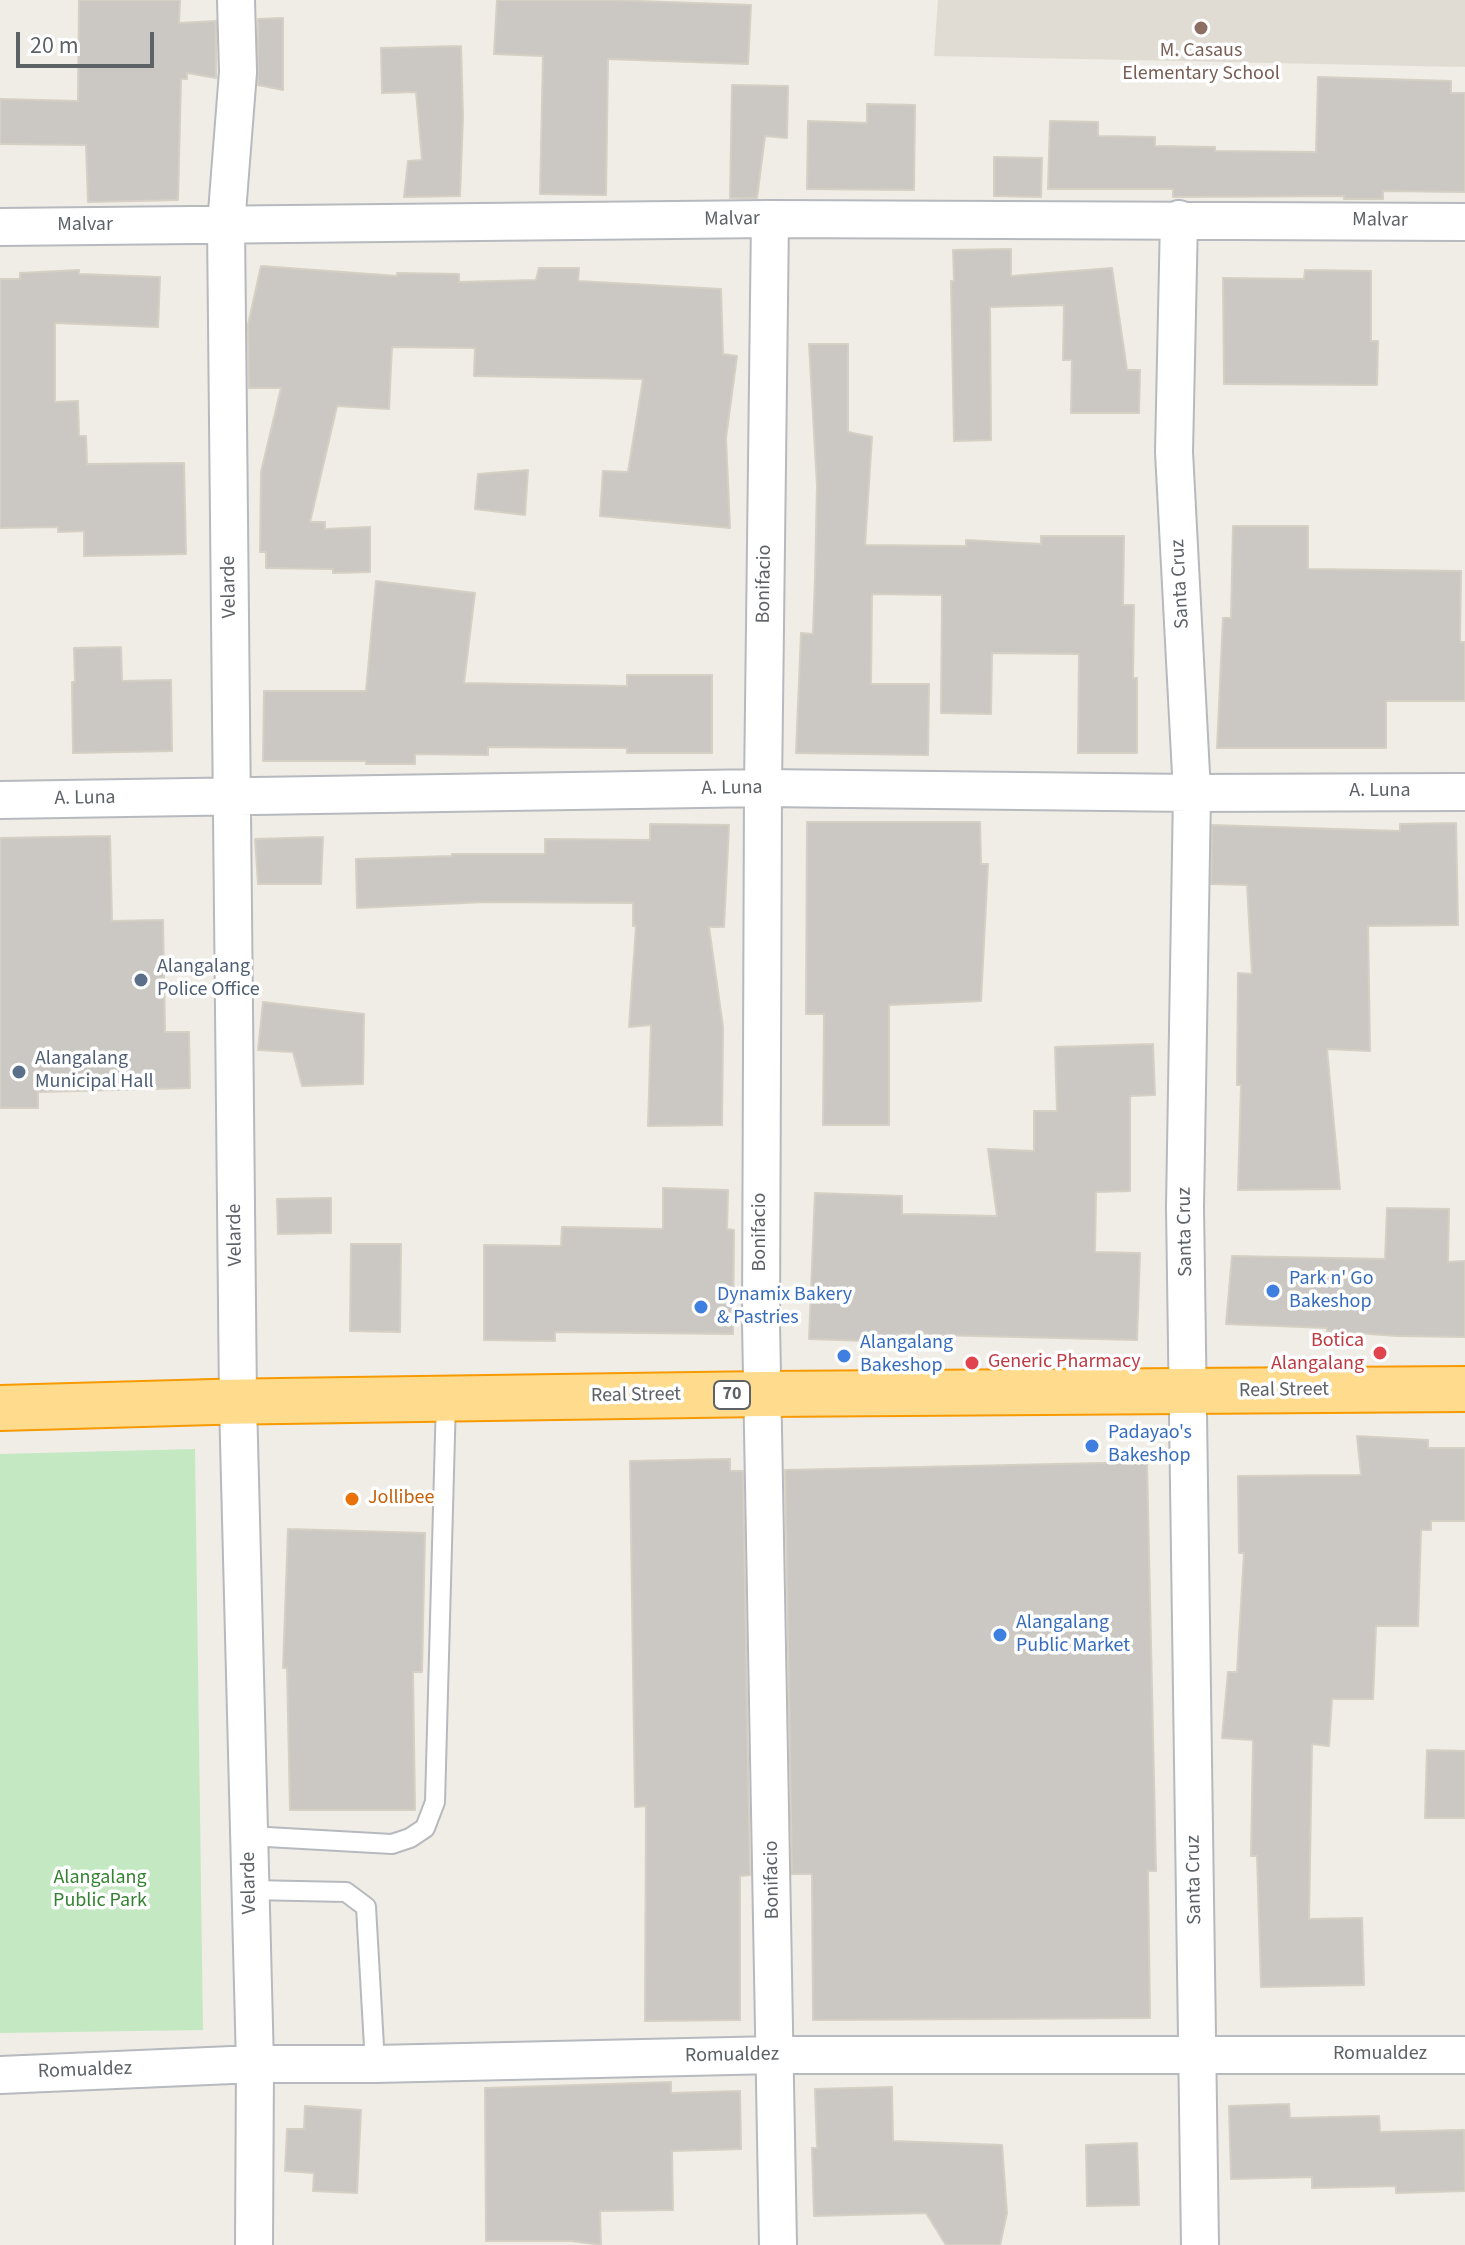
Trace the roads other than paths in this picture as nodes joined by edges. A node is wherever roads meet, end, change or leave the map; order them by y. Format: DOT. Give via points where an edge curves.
graph roads {
  1 [pos="236,0"];
  2 [pos="770,219"];
  3 [pos="1179,219"];
  4 [pos="1465,222"];
  5 [pos="226,225"];
  6 [pos="0,227"];
  7 [pos="763,788"];
  8 [pos="1465,792"];
  9 [pos="1192,793"];
  10 [pos="232,797"];
  11 [pos="0,800"];
  12 [pos="1465,1389"];
  13 [pos="1189,1392"];
  14 [pos="764,1394"];
  15 [pos="446,1399"];
  16 [pos="238,1402"];
  17 [pos="0,1408"];
  18 [pos="249,1836"];
  19 [pos="251,1890"];
  20 [pos="776,2055"];
  21 [pos="1465,2055"];
  22 [pos="1197,2056"];
  23 [pos="255,2064"];
  24 [pos="375,2064"];
  25 [pos="0,2075"];
  26 [pos="254,2245"];
  27 [pos="778,2245"];
  28 [pos="1200,2245"];
  1 -- 5 [label="street, Velarde" via="238,72"];
  2 -- 3 [label="street, Malvar"];
  2 -- 5 [label="street, Malvar"];
  2 -- 7 [label="street, Bonifacio"];
  3 -- 4 [label="street, Malvar"];
  3 -- 9 [label="street, Santa Cruz" via="1174,452"];
  5 -- 6 [label="street, Malvar"];
  5 -- 10 [label="street, Velarde"];
  7 -- 9 [label="street, A. Luna"];
  7 -- 10 [label="street, A. Luna"];
  7 -- 14 [label="street, Bonifacio"];
  8 -- 9 [label="street, A. Luna"];
  9 -- 13 [label="street, Santa Cruz" via="1185,1207"];
  10 -- 11 [label="street, A. Luna"];
  10 -- 16 [label="street, Velarde"];
  12 -- 13 [label="highway, Real Street / 70"];
  13 -- 14 [label="highway, Real Street / 70"];
  13 -- 22 [label="street, Santa Cruz"];
  14 -- 15 [label="highway, Real Street / 70"];
  14 -- 20 [label="street, Bonifacio"];
  15 -- 16 [label="highway, Real Street / 70"];
  15 -- 18 [label="lane" via="435,1802 425,1828 392,1844"];
  16 -- 17 [label="highway, Real Street / 70"];
  16 -- 18 [label="street, Velarde"];
  18 -- 19 [label="street, Velarde"];
  19 -- 23 [label="street, Velarde"];
  19 -- 24 [label="lane" via="346,1892 366,1907"];
  20 -- 22 [label="street, Romualdez"];
  20 -- 24 [label="street, Romualdez"];
  20 -- 27 [label="street, Bonifacio"];
  21 -- 22 [label="street, Romualdez"];
  22 -- 28 [label="street, Santa Cruz"];
  23 -- 24 [label="street, Romualdez"];
  23 -- 25 [label="street, Romualdez"];
  23 -- 26 [label="street, Velarde"];
}
